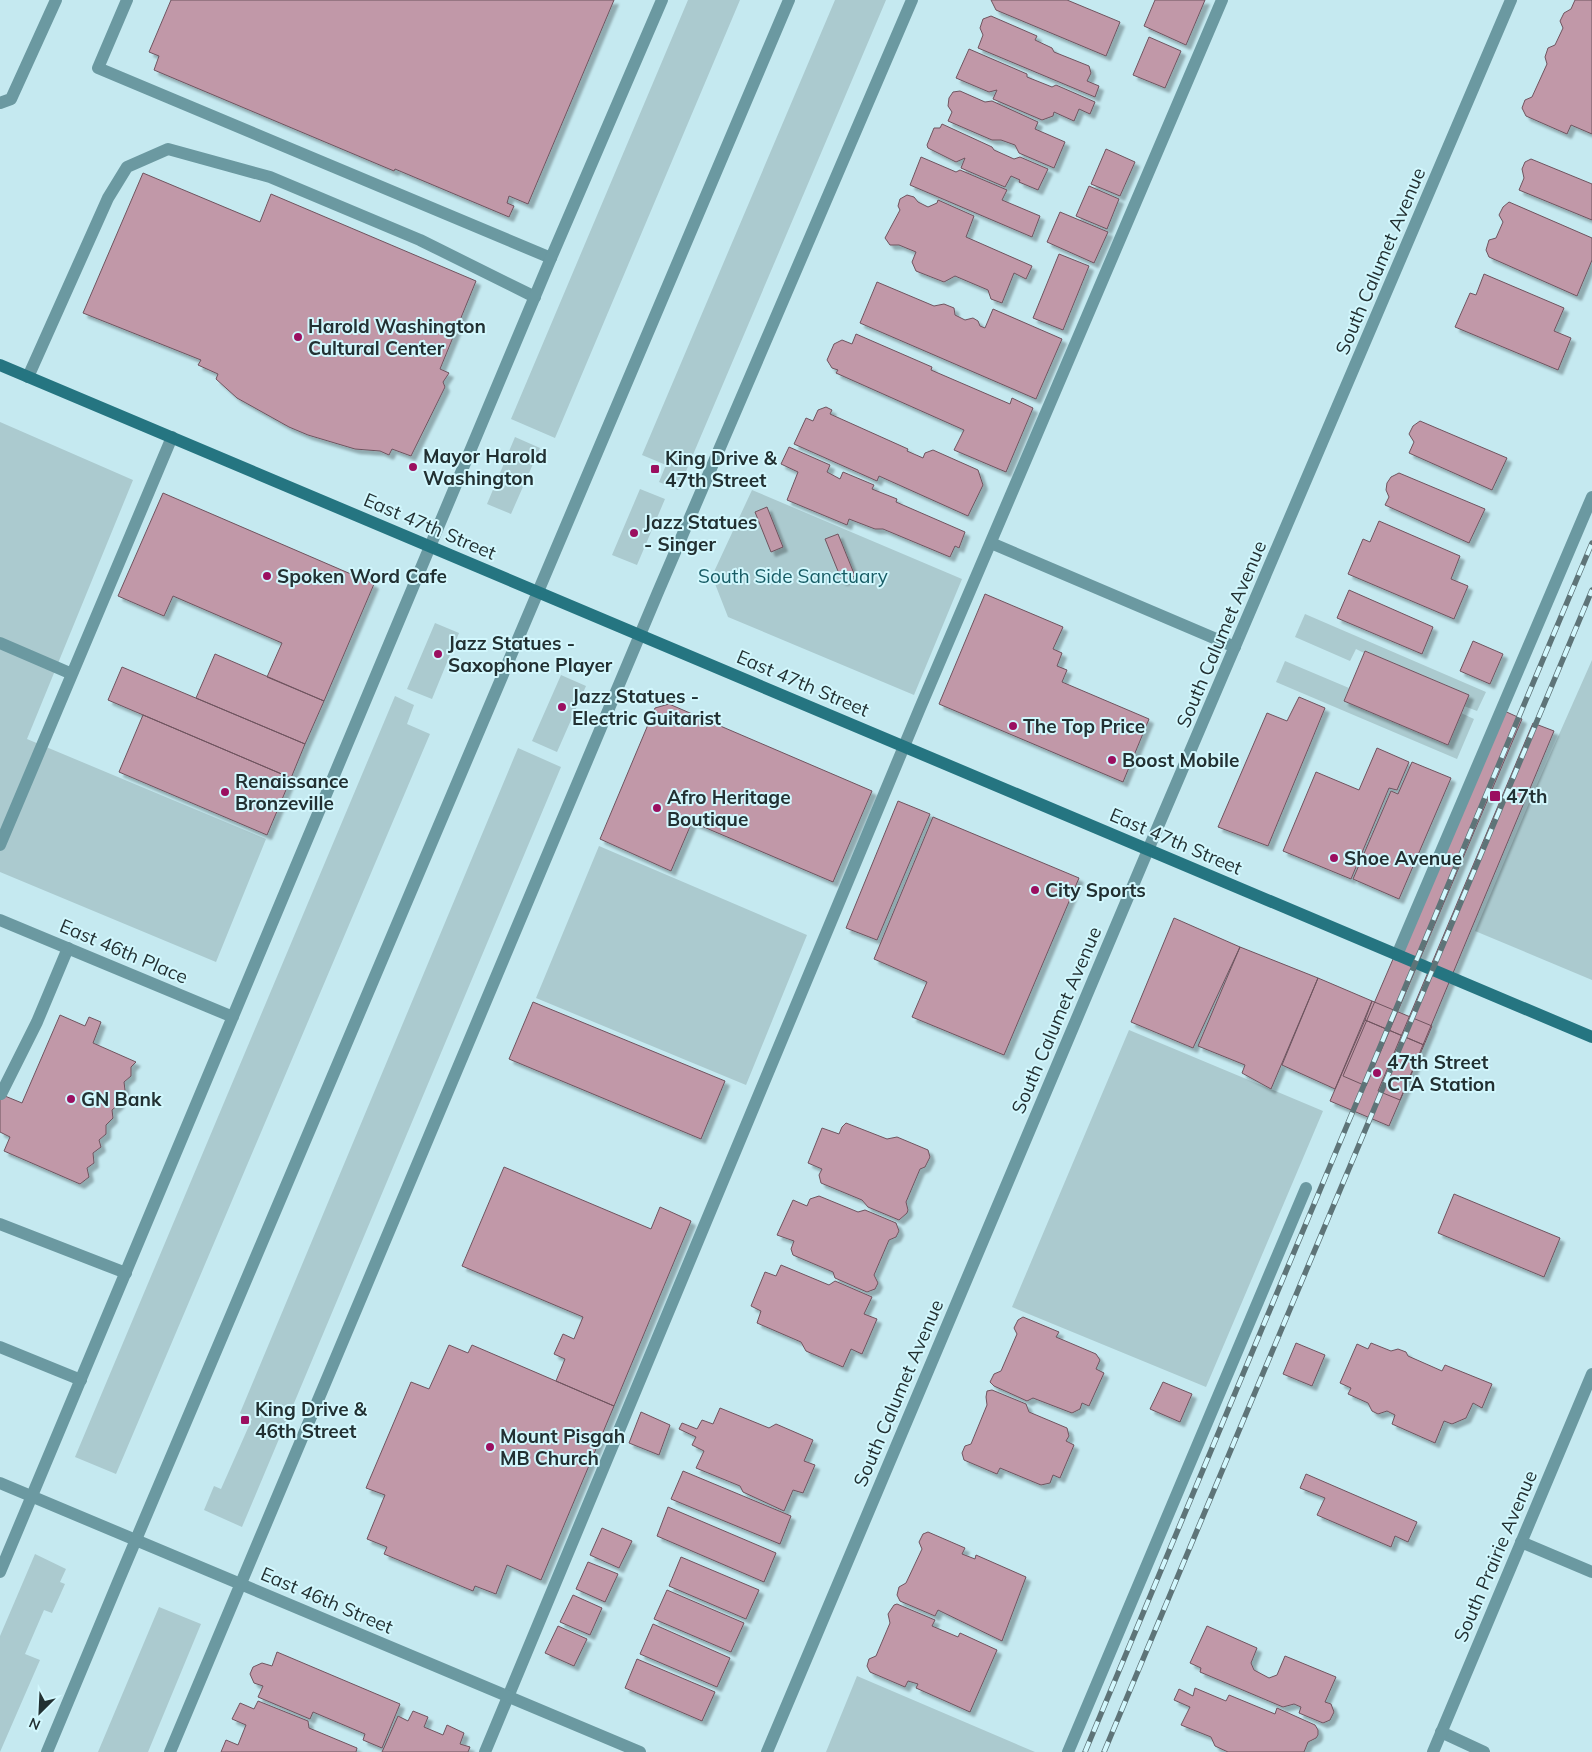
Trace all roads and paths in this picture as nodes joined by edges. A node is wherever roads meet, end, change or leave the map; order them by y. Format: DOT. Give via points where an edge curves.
graph roads {
  1 [pos="56,0"];
  2 [pos="127,0"];
  3 [pos="662,0"];
  4 [pos="789,0"];
  5 [pos="912,0"];
  6 [pos="1222,0"];
  7 [pos="1511,0"];
  8 [pos="0,103"];
  9 [pos="551,258"];
  10 [pos="535,297"];
  11 [pos="0,364"];
  12 [pos="28,376"];
  13 [pos="172,437"];
  14 [pos="1592,497"];
  15 [pos="991,543"];
  16 [pos="431,546"];
  17 [pos="538,592"];
  18 [pos="640,634"];
  19 [pos="0,644"];
  20 [pos="1235,646"];
  21 [pos="72,674"];
  22 [pos="904,746"];
  23 [pos="0,845"];
  24 [pos="1148,850"];
  25 [pos="0,920"];
  26 [pos="68,948"];
  27 [pos="1397,955"];
  28 [pos="233,1017"];
  29 [pos="1592,1038"];
  30 [pos="1,1094"];
  31 [pos="1306,1188"];
  32 [pos="0,1224"];
  33 [pos="126,1273"];
  34 [pos="0,1347"];
  35 [pos="1592,1374"];
  36 [pos="81,1380"];
  37 [pos="0,1483"];
  38 [pos="32,1496"];
  39 [pos="136,1540"];
  40 [pos="1521,1542"];
  41 [pos="0,1572"];
  42 [pos="1592,1572"];
  43 [pos="241,1584"];
  44 [pos="508,1697"];
  45 [pos="1441,1732"];
  46 [pos="48,1752"];
  47 [pos="170,1752"];
  48 [pos="485,1752"];
  49 [pos="640,1752"];
  50 [pos="767,1752"];
  51 [pos="1068,1752"];
  52 [pos="1433,1752"];
  53 [pos="1484,1752"];
  1 -- 8 [label="street" via="11,99"];
  2 -- 9 [label="street" via="98,68"];
  3 -- 9 [label="street"];
  4 -- 17 [label="street"];
  5 -- 18 [label="street"];
  6 -- 15 [label="street"];
  7 -- 20 [label="street, South Calumet Avenue"];
  9 -- 10 [label="street"];
  10 -- 12 [label="street" via="420,240 270,177 168,149 127,167 108,198"];
  10 -- 16 [label="street"];
  11 -- 12 [label="main road, East 47th Street"];
  12 -- 13 [label="main road, East 47th Street"];
  13 -- 16 [label="main road, East 47th Street"];
  13 -- 21 [label="street"];
  14 -- 27 [label="street"];
  15 -- 20 [label="street"];
  15 -- 22 [label="street"];
  16 -- 17 [label="main road, East 47th Street"];
  16 -- 28 [label="street"];
  17 -- 18 [label="main road, East 47th Street"];
  17 -- 39 [label="street"];
  18 -- 22 [label="main road, East 47th Street"];
  18 -- 43 [label="street"];
  19 -- 21 [label="street"];
  20 -- 24 [label="street, South Calumet Avenue"];
  21 -- 23 [label="street"];
  22 -- 24 [label="main road, East 47th Street"];
  22 -- 44 [label="street"];
  24 -- 27 [label="main road, East 47th Street"];
  24 -- 50 [label="street, South Calumet Avenue"];
  25 -- 26 [label="street, East 46th Place"];
  26 -- 28 [label="street, East 46th Place"];
  26 -- 30 [label="street"];
  27 -- 29 [label="main road, East 47th Street"];
  28 -- 33 [label="street"];
  31 -- 51 [label="street"];
  32 -- 33 [label="street"];
  33 -- 36 [label="street"];
  34 -- 36 [label="street"];
  35 -- 40 [label="street, South Prairie Avenue"];
  36 -- 38 [label="street"];
  37 -- 38 [label="street, East 46th Street"];
  38 -- 39 [label="street, East 46th Street"];
  38 -- 41 [label="street"];
  39 -- 43 [label="street, East 46th Street"];
  39 -- 46 [label="street"];
  40 -- 42 [label="street"];
  40 -- 45 [label="street, South Prairie Avenue"];
  43 -- 44 [label="street, East 46th Street"];
  43 -- 47 [label="street"];
  44 -- 48 [label="street"];
  44 -- 49 [label="street, East 46th Street"];
  45 -- 52 [label="street, South Prairie Avenue"];
  45 -- 53 [label="street"];
}
